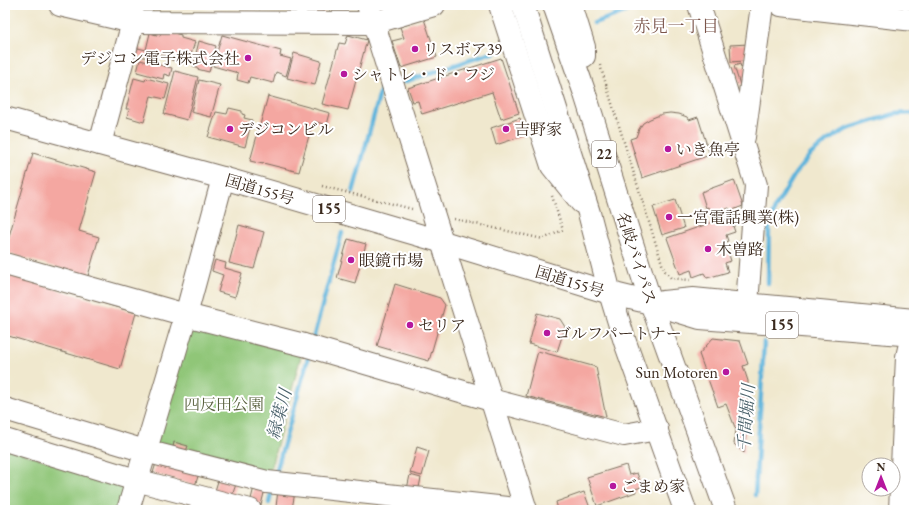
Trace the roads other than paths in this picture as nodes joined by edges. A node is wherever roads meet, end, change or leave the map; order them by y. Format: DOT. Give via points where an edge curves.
graph roads {
  1 [pos="60,5"];
  2 [pos="434,5"];
  3 [pos="523,5"];
  4 [pos="554,5"];
  5 [pos="571,5"];
  6 [pos="699,5"];
  7 [pos="762,5"];
  8 [pos="781,5"];
  9 [pos="502,10"];
  10 [pos="133,13"];
  11 [pos="371,14"];
  12 [pos="914,20"];
  13 [pos="538,54"];
  14 [pos="584,92"];
  15 [pos="5,118"];
  16 [pos="743,143"];
  17 [pos="100,144"];
  18 [pos="223,178"];
  19 [pos="590,213"];
  20 [pos="443,242"];
  21 [pos="5,264"];
  22 [pos="610,293"];
  23 [pos="651,303"];
  24 [pos="747,304"];
  25 [pos="186,314"];
  26 [pos="914,325"];
  27 [pos="492,400"];
  28 [pos="5,408"];
  29 [pos="657,429"];
  30 [pos="5,440"];
  31 [pos="145,451"];
  32 [pos="136,480"];
  33 [pos="128,510"];
  34 [pos="250,510"];
  35 [pos="526,510"];
  36 [pos="685,510"];
  37 [pos="726,510"];
  38 [pos="900,510"];
  1 -- 10 [label="main road"];
  2 -- 11 [label="main road"];
  3 -- 13 [label="main road, 名岐バイパス / 22"];
  4 -- 14 [label="main road, 名岐バイパス / 22"];
  5 -- 14 [label="main road, 22" via="584,47"];
  6 -- 16 [label="main road"];
  7 -- 16 [label="main road"];
  8 -- 12 [label="main road"];
  9 -- 13 [label="main road"];
  9 -- 19 [label="main road, 22" via="552,166"];
  10 -- 11 [label="main road"];
  10 -- 17 [label="main road"];
  11 -- 20 [label="main road"];
  13 -- 19 [label="main road, 名岐バイパス / 22"];
  14 -- 23 [label="main road, 名岐バイパス / 22"];
  15 -- 17 [label="main road, 国道155号 / 155"];
  16 -- 24 [label="main road" via="756,185"];
  17 -- 18 [label="main road, 国道155号 / 155"];
  18 -- 20 [label="main road, 国道155号 / 155"];
  18 -- 25 [label="main road"];
  19 -- 22 [label="main road, 名岐バイパス / 22"];
  20 -- 22 [label="main road, 国道155号 / 155"];
  20 -- 27 [label="main road"];
  21 -- 25 [label="main road"];
  22 -- 23 [label="main road, 国道155号 / 155"];
  22 -- 29 [label="main road, 名岐バイパス / 22"];
  23 -- 24 [label="main road, 国道155号 / 155" via="693,299"];
  23 -- 26 [label="main road, 国道155号 / 155" via="700,318"];
  23 -- 37 [label="main road, 名岐バイパス / 22"];
  24 -- 26 [label="main road, 国道155号 / 155"];
  25 -- 27 [label="main road" via="304,345"];
  25 -- 31 [label="main road"];
  26 -- 38 [label="main road" via="908,357"];
  27 -- 29 [label="main road" via="624,435"];
  27 -- 35 [label="main road"];
  28 -- 31 [label="main road"];
  29 -- 36 [label="main road, 名岐バイパス / 22"];
  30 -- 32 [label="main road"];
  31 -- 32 [label="main road"];
  31 -- 35 [label="main road" via="267,482"];
  32 -- 33 [label="main road"];
  32 -- 34 [label="main road"];
}
